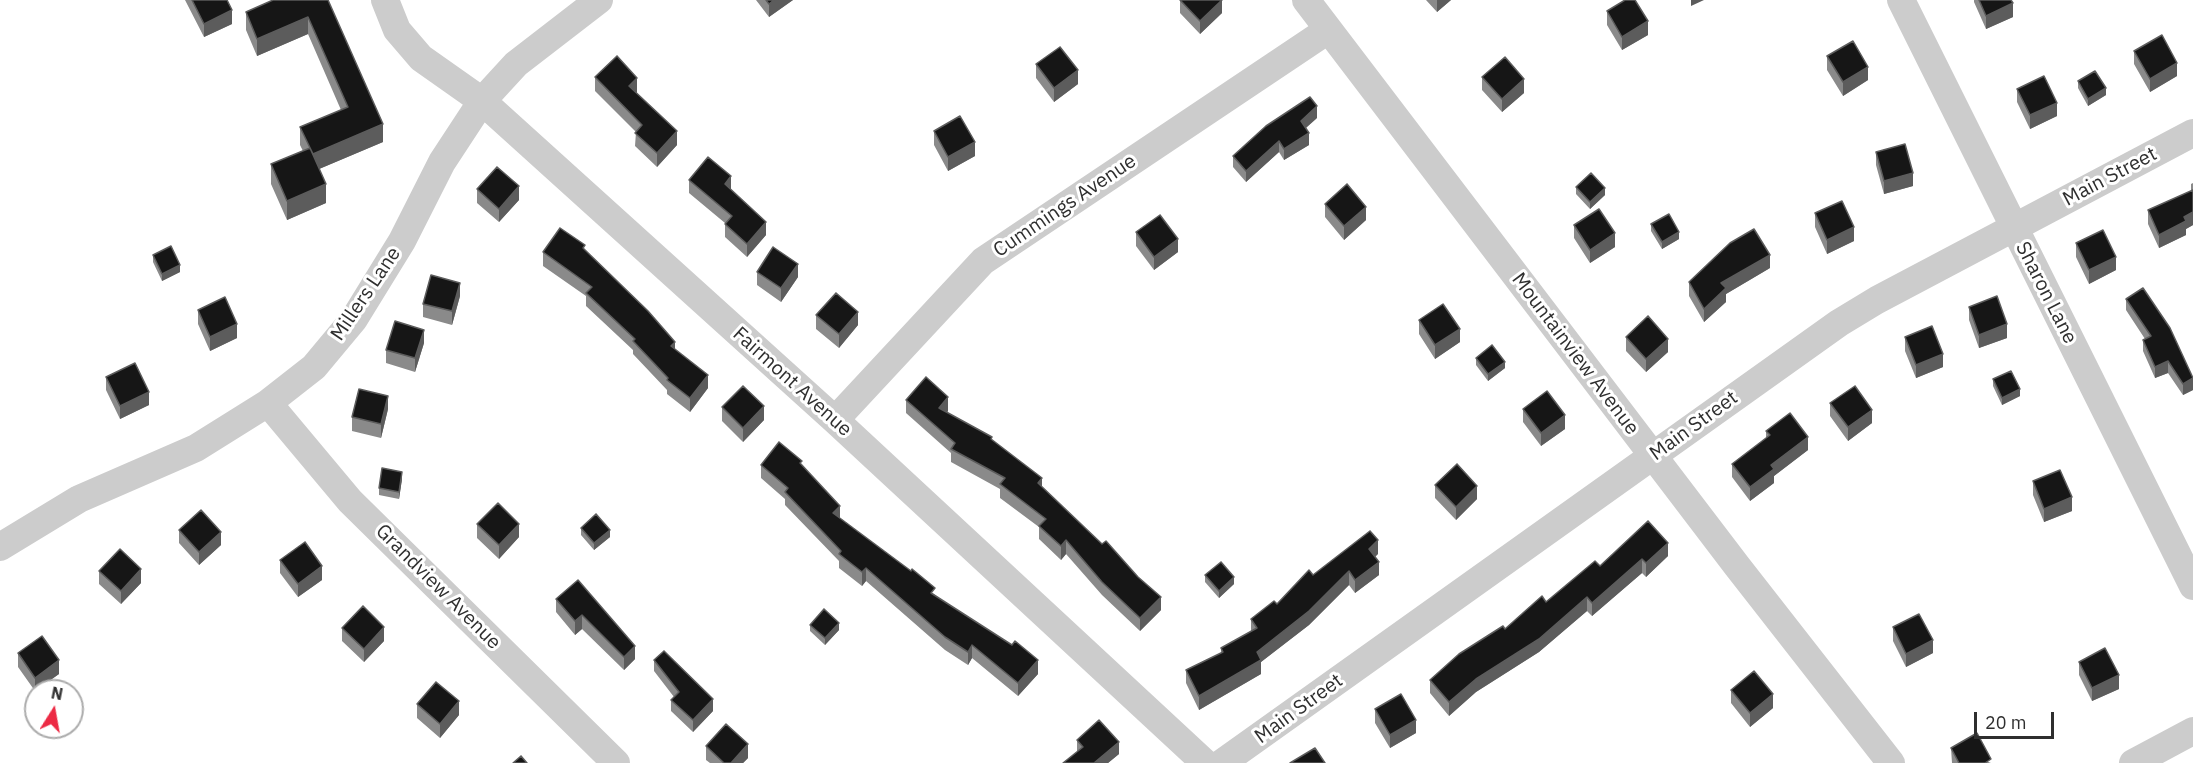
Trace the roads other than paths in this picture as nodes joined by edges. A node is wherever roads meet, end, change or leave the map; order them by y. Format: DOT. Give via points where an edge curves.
graph roads {
  1 [pos="385,0"];
  2 [pos="599,0"];
  3 [pos="1306,0"];
  4 [pos="1900,0"];
  5 [pos="1328,30"];
  6 [pos="482,101"];
  7 [pos="2193,133"];
  8 [pos="2013,228"];
  9 [pos="268,403"];
  10 [pos="834,420"];
  11 [pos="1653,456"];
  12 [pos="0,547"];
  13 [pos="2193,586"];
  14 [pos="2193,731"];
  15 [pos="616,763"];
  16 [pos="1205,763"];
  17 [pos="1222,763"];
  18 [pos="1891,763"];
  19 [pos="2133,763"];
  1 -- 6 [label="street, Fairmont Avenue" via="397,30 421,58"];
  2 -- 6 [label="street, Millers Lane" via="516,64"];
  3 -- 5 [label="street, Mountainview Avenue"];
  4 -- 8 [label="street, Sharon Lane"];
  5 -- 10 [label="street, Cummings Avenue" via="983,261"];
  5 -- 11 [label="street, Mountainview Avenue"];
  6 -- 9 [label="street, Millers Lane" via="442,162 402,241 354,319 314,367"];
  6 -- 10 [label="street, Fairmont Avenue"];
  7 -- 8 [label="street, Main Street"];
  8 -- 11 [label="street, Main Street" via="1839,323"];
  8 -- 13 [label="street, Sharon Lane"];
  9 -- 12 [label="street, Millers Lane" via="196,448 79,499"];
  9 -- 15 [label="street, Grandview Avenue" via="350,501"];
  10 -- 16 [label="street, Fairmont Avenue"];
  11 -- 17 [label="street, Main Street"];
  11 -- 18 [label="street, Mountainview Avenue"];
  14 -- 19 [label="street"];
}
